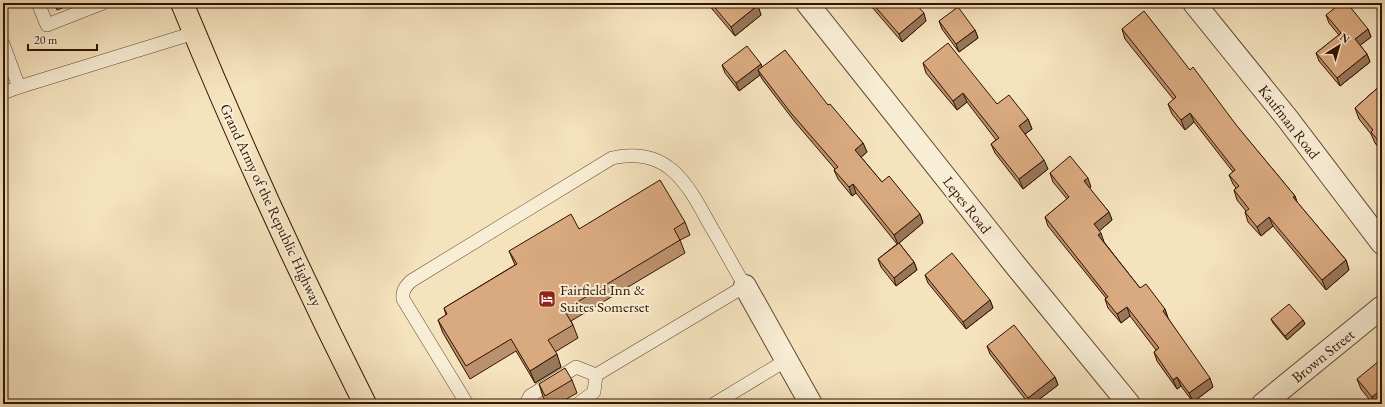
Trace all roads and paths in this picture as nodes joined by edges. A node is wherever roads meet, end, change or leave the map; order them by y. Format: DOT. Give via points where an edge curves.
graph roads {
  1 [pos="38,3"];
  2 [pos="103,3"];
  3 [pos="182,3"];
  4 [pos="808,3"];
  5 [pos="1194,3"];
  6 [pos="194,32"];
  7 [pos="3,44"];
  8 [pos="19,87"];
  9 [pos="3,93"];
  10 [pos="1382,243"];
  11 [pos="745,286"];
  12 [pos="1382,307"];
  13 [pos="785,361"];
  14 [pos="596,375"];
  15 [pos="365,404"];
  16 [pos="466,404"];
  17 [pos="526,404"];
  18 [pos="578,404"];
  19 [pos="714,404"];
  20 [pos="811,404"];
  21 [pos="1129,404"];
  22 [pos="1263,404"];
  1 -- 2 [label="lane" via="47,25"];
  3 -- 6 [label="main road, Grand Army of the Republic Highway"];
  4 -- 21 [label="street, Lepes Road"];
  5 -- 10 [label="street, Kaufman Road" via="1287,118"];
  6 -- 8 [label="lane"];
  6 -- 15 [label="main road, Grand Army of the Republic Highway" via="272,208"];
  7 -- 8 [label="lane"];
  8 -- 9 [label="lane"];
  11 -- 13 [label="street"];
  11 -- 14 [label="lane"];
  11 -- 16 [label="lane" via="691,190 679,175 658,161 640,156 624,155 612,158 417,277 404,288 403,299"];
  12 -- 22 [label="street, Brown Street"];
  13 -- 19 [label="lane"];
  13 -- 20 [label="street"];
  14 -- 17 [label="lane" via="576,367 530,396"];
  14 -- 18 [label="lane" via="594,392"];
}
